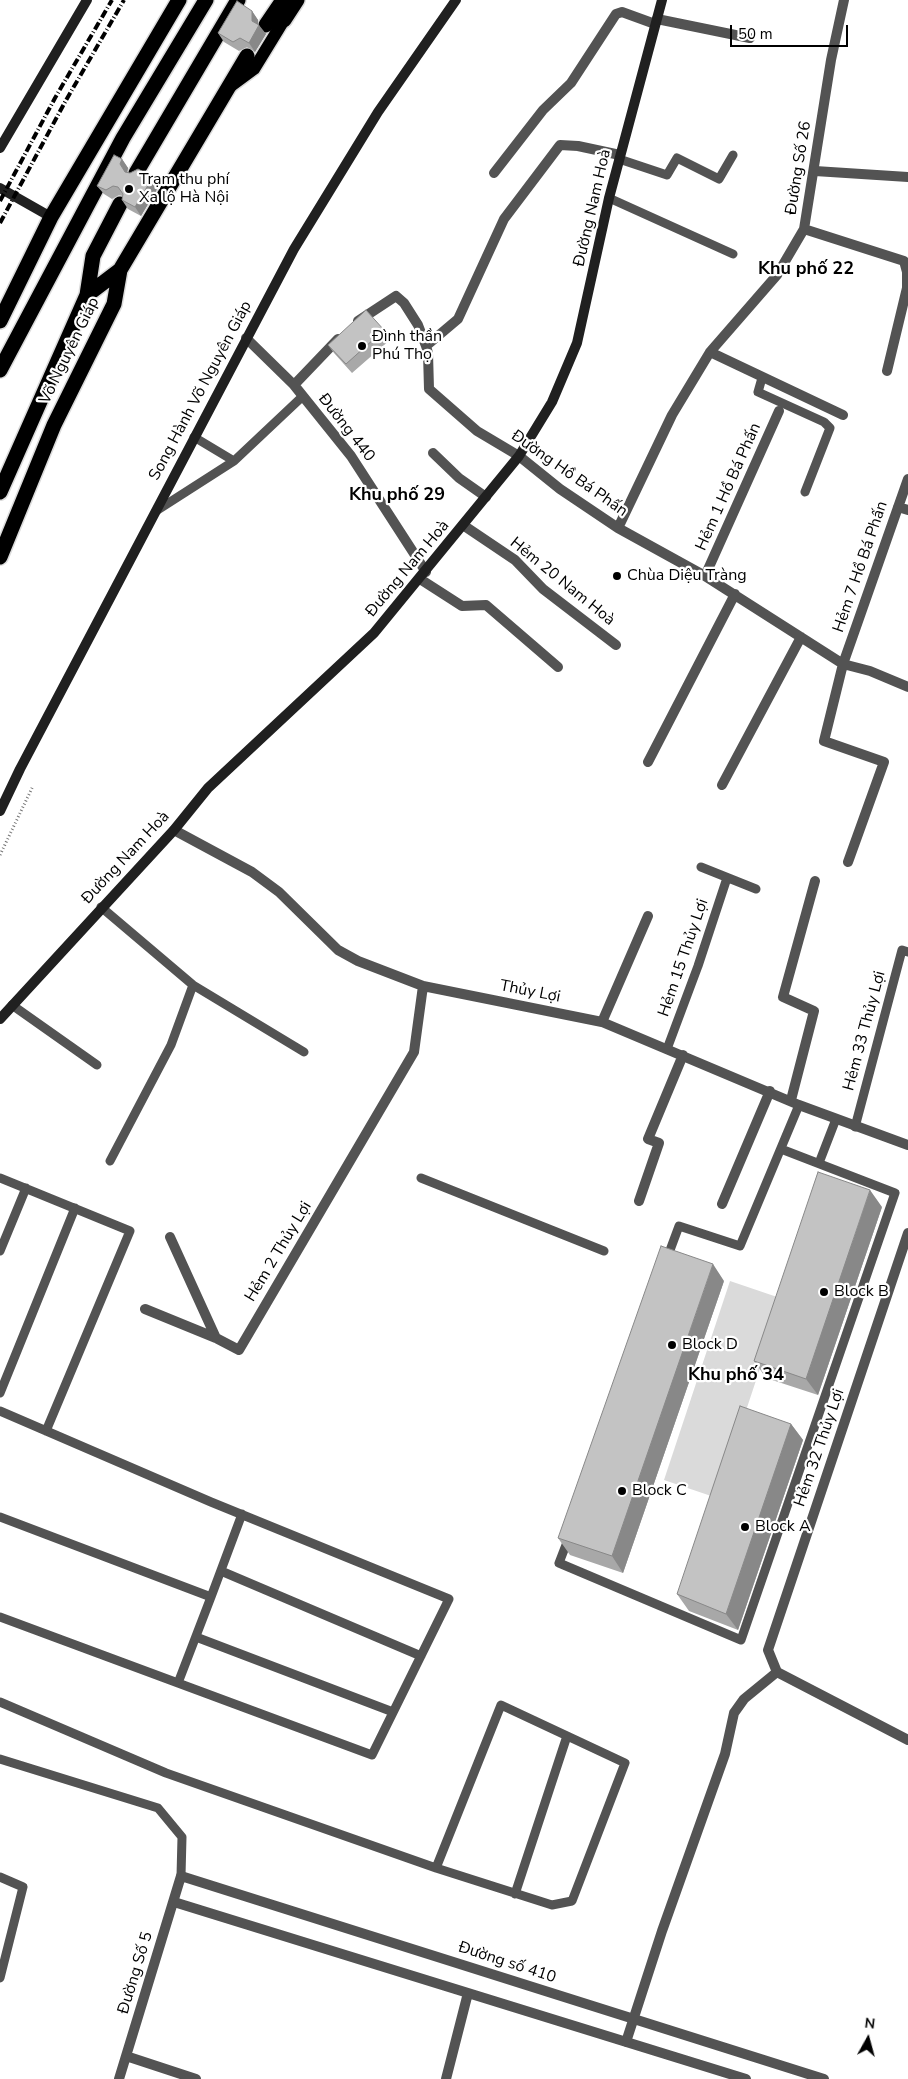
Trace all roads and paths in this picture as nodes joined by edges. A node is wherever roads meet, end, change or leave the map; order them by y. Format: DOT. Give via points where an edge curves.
graph roads {
  1 [pos="88,0"];
  2 [pos="179,0"];
  3 [pos="206,0"];
  4 [pos="238,0"];
  5 [pos="284,0"];
  6 [pos="297,0"];
  7 [pos="456,0"];
  8 [pos="662,0"];
  9 [pos="844,0"];
  10 [pos="284,20"];
  11 [pos="656,21"];
  12 [pos="266,25"];
  13 [pos="750,38"];
  14 [pos="247,56"];
  15 [pos="227,89"];
  16 [pos="0,148"];
  17 [pos="733,155"];
  18 [pos="620,157"];
  19 [pos="815,171"];
  20 [pos="136,173"];
  21 [pos="494,173"];
  22 [pos="908,177"];
  23 [pos="0,188"];
  24 [pos="609,198"];
  25 [pos="120,204"];
  26 [pos="51,218"];
  27 [pos="804,229"];
  28 [pos="732,254"];
  29 [pos="120,270"];
  30 [pos="87,295"];
  31 [pos="0,321"];
  32 [pos="246,338"];
  33 [pos="426,346"];
  34 [pos="0,347"];
  35 [pos="710,352"];
  36 [pos="1,368"];
  37 [pos="887,370"];
  38 [pos="762,378"];
  39 [pos="294,385"];
  40 [pos="303,396"];
  41 [pos="779,411"];
  42 [pos="843,415"];
  43 [pos="194,437"];
  44 [pos="433,453"];
  45 [pos="519,456"];
  46 [pos="234,461"];
  47 [pos="908,480"];
  48 [pos="0,492"];
  49 [pos="805,492"];
  50 [pos="486,497"];
  51 [pos="903,509"];
  52 [pos="155,511"];
  53 [pos="463,525"];
  54 [pos="618,528"];
  55 [pos="0,557"];
  56 [pos="423,576"];
  57 [pos="706,576"];
  58 [pos="735,594"];
  59 [pos="801,637"];
  60 [pos="616,645"];
  61 [pos="843,664"];
  62 [pos="558,667"];
  63 [pos="908,687"];
  64 [pos="648,762"];
  65 [pos="722,785"];
  66 [pos="33,786"];
  67 [pos="0,811"];
  68 [pos="7,824"];
  69 [pos="14,826"];
  70 [pos="174,830"];
  71 [pos="0,855"];
  72 [pos="848,862"];
  73 [pos="701,868"];
  74 [pos="727,878"];
  75 [pos="815,881"];
  76 [pos="756,889"];
  77 [pos="101,907"];
  78 [pos="648,916"];
  79 [pos="908,952"];
  80 [pos="193,985"];
  81 [pos="423,986"];
  82 [pos="12,1004"];
  83 [pos="0,1019"];
  84 [pos="602,1022"];
  85 [pos="667,1049"];
  86 [pos="304,1052"];
  87 [pos="683,1055"];
  88 [pos="97,1065"];
  89 [pos="770,1091"];
  90 [pos="795,1102"];
  91 [pos="836,1119"];
  92 [pos="855,1127"];
  93 [pos="908,1145"];
  94 [pos="781,1148"];
  95 [pos="110,1161"];
  96 [pos="819,1163"];
  97 [pos="0,1178"];
  98 [pos="421,1178"];
  99 [pos="26,1188"];
  100 [pos="639,1201"];
  101 [pos="722,1204"];
  102 [pos="75,1208"];
  103 [pos="908,1232"];
  104 [pos="170,1237"];
  105 [pos="604,1250"];
  106 [pos="0,1251"];
  107 [pos="662,1273"];
  108 [pos="145,1309"];
  109 [pos="216,1338"];
  110 [pos="0,1393"];
  111 [pos="0,1411"];
  112 [pos="46,1431"];
  113 [pos="242,1514"];
  114 [pos="0,1518"];
  115 [pos="573,1526"];
  116 [pos="221,1571"];
  117 [pos="211,1597"];
  118 [pos="0,1617"];
  119 [pos="196,1637"];
  120 [pos="421,1656"];
  121 [pos="777,1672"];
  122 [pos="178,1683"];
  123 [pos="0,1702"];
  124 [pos="394,1712"];
  125 [pos="567,1736"];
  126 [pos="908,1740"];
  127 [pos="0,1759"];
  128 [pos="436,1868"];
  129 [pos="181,1876"];
  130 [pos="0,1877"];
  131 [pos="515,1894"];
  132 [pos="174,1902"];
  133 [pos="0,1978"];
  134 [pos="468,1993"];
  135 [pos="634,2019"];
  136 [pos="626,2042"];
  137 [pos="126,2056"];
  138 [pos="119,2079"];
  139 [pos="196,2079"];
  140 [pos="446,2079"];
  141 [pos="746,2079"];
  142 [pos="824,2079"];
  1 -- 16 [label="street"];
  2 -- 26 [label="highway"];
  3 -- 36 [label="highway" via="123,138"];
  4 -- 20 [label="highway"];
  5 -- 10 [label="main road"];
  5 -- 12 [label="highway"];
  6 -- 10 [label="highway"];
  7 -- 32 [label="street, Song Hành Võ Nguyên Giáp" via="350,156"];
  8 -- 11 [label="street, Đường Nam Hoà"];
  9 -- 19 [label="street, Đường Số 26"];
  10 -- 15 [label="main road, Võ Nguyên Giáp" via="254,69"];
  11 -- 13 [label="street"];
  11 -- 18 [label="street, Đường Nam Hoà"];
  11 -- 21 [label="street" via="622,12 616,14 571,83 543,110"];
  14 -- 15 [label="highway, Võ Nguyên Giáp"];
  15 -- 29 [label="highway, Võ Nguyên Giáp"];
  17 -- 18 [label="lane" via="719,179 677,158 667,175"];
  18 -- 24 [label="street, Đường Nam Hoà"];
  18 -- 33 [label="street" via="578,146 560,145 504,219 458,319"];
  19 -- 22 [label="street"];
  19 -- 27 [label="street, Đường Số 26"];
  23 -- 26 [label="street"];
  24 -- 28 [label="lane"];
  24 -- 45 [label="street, Đường Nam Hoà" via="577,343 552,402"];
  25 -- 30 [label="highway, Võ Nguyên Giáp" via="93,256"];
  26 -- 31 [label="highway"];
  27 -- 35 [label="street, Đường Số 26" via="777,275"];
  27 -- 37 [label="street" via="904,260 907,288"];
  29 -- 30 [label="highway"];
  29 -- 55 [label="highway, Võ Nguyên Giáp" via="114,304 54,425"];
  30 -- 48 [label="highway, Võ Nguyên Giáp"];
  32 -- 39 [label="street, Đường 440"];
  32 -- 43 [label="street, Song Hành Võ Nguyên Giáp"];
  33 -- 39 [label="street, Đường Hồ Bá Phấn" via="418,325 396,296 355,322"];
  33 -- 45 [label="street, Đường Hồ Bá Phấn" via="429,389 477,431"];
  34 -- 36 [label="highway"];
  35 -- 38 [label="street"];
  35 -- 54 [label="street, Đường Số 26" via="672,415"];
  38 -- 42 [label="street"];
  38 -- 49 [label="lane" via="759,393 824,422 830,428"];
  39 -- 40 [label="street, Đường 440"];
  40 -- 46 [label="lane"];
  40 -- 56 [label="street, Đường 440" via="351,456"];
  41 -- 57 [label="street, Hẻm 1 Hồ Bá Phấn"];
  43 -- 46 [label="lane"];
  43 -- 52 [label="street, Song Hành Võ Nguyên Giáp"];
  44 -- 50 [label="street" via="458,478"];
  45 -- 50 [label="street, Đường Nam Hoà"];
  45 -- 54 [label="street, Đường Hồ Bá Phấn" via="560,490"];
  46 -- 52 [label="lane"];
  47 -- 51 [label="street, Hẻm 7 Hồ Bá Phấn"];
  50 -- 53 [label="street, Đường Nam Hoà"];
  51 -- 61 [label="street, Hẻm 7 Hồ Bá Phấn"];
  52 -- 67 [label="street, Song Hành Võ Nguyên Giáp"];
  53 -- 56 [label="street, Đường Nam Hoà"];
  53 -- 60 [label="street, Hẻm 20 Nam Hoà" via="515,560 543,589"];
  54 -- 57 [label="street, Đường Hồ Bá Phấn"];
  56 -- 62 [label="street" via="462,606 486,605"];
  56 -- 70 [label="street, Đường Nam Hoà" via="374,633 208,788"];
  57 -- 58 [label="street, Đường Hồ Bá Phấn"];
  58 -- 59 [label="street, Đường Hồ Bá Phấn"];
  58 -- 64 [label="street"];
  59 -- 61 [label="street, Đường Hồ Bá Phấn"];
  59 -- 65 [label="street"];
  61 -- 63 [label="street, Đường Hồ Bá Phấn"];
  61 -- 72 [label="street, Hẻm 7 Hồ Bá Phấn" via="824,741 884,762"];
  66 -- 69 [label="path"];
  68 -- 69 [label="path"];
  69 -- 71 [label="path"];
  70 -- 77 [label="street, Đường Nam Hoà"];
  70 -- 81 [label="street, Thủy Lợi" via="279,892 338,950"];
  73 -- 74 [label="lane"];
  74 -- 76 [label="lane"];
  74 -- 85 [label="lane, Hẻm 15 Thủy Lợi"];
  75 -- 90 [label="street" via="783,997 814,1011"];
  77 -- 80 [label="lane"];
  77 -- 82 [label="street, Đường Nam Hoà"];
  78 -- 84 [label="street"];
  79 -- 92 [label="lane, Hẻm 33 Thủy Lợi" via="902,950"];
  80 -- 86 [label="lane"];
  80 -- 95 [label="lane" via="171,1045"];
  81 -- 84 [label="street, Thủy Lợi"];
  81 -- 109 [label="street, Hẻm 2 Thủy Lợi" via="414,1052 238,1350"];
  82 -- 83 [label="street, Đường Nam Hoà"];
  82 -- 88 [label="lane"];
  84 -- 85 [label="street, Thủy Lợi"];
  85 -- 87 [label="street, Thủy Lợi"];
  87 -- 89 [label="street, Thủy Lợi"];
  87 -- 100 [label="street" via="648,1139 659,1143"];
  89 -- 90 [label="street, Thủy Lợi"];
  89 -- 101 [label="street"];
  90 -- 91 [label="street, Thủy Lợi"];
  90 -- 94 [label="lane"];
  91 -- 92 [label="street, Thủy Lợi"];
  91 -- 96 [label="lane"];
  92 -- 93 [label="street, Thủy Lợi"];
  94 -- 96 [label="lane"];
  94 -- 107 [label="lane" via="740,1246 679,1226"];
  96 -- 115 [label="lane" via="895,1193 741,1640 559,1563"];
  97 -- 99 [label="lane"];
  98 -- 105 [label="lane"];
  99 -- 102 [label="lane"];
  99 -- 106 [label="lane"];
  102 -- 110 [label="lane"];
  102 -- 112 [label="lane" via="130,1231"];
  103 -- 121 [label="street, Hẻm 32 Thủy Lợi" via="768,1650"];
  104 -- 109 [label="street"];
  108 -- 109 [label="street"];
  111 -- 112 [label="lane"];
  112 -- 113 [label="lane"];
  113 -- 116 [label="lane"];
  113 -- 120 [label="lane" via="449,1599"];
  114 -- 117 [label="lane"];
  116 -- 117 [label="lane"];
  116 -- 120 [label="lane"];
  117 -- 119 [label="lane"];
  118 -- 122 [label="lane"];
  119 -- 122 [label="lane"];
  119 -- 124 [label="lane"];
  120 -- 124 [label="lane"];
  121 -- 126 [label="street"];
  121 -- 135 [label="street" via="744,1699 734,1713 725,1754"];
  122 -- 124 [label="lane" via="372,1755"];
  123 -- 128 [label="lane" via="166,1773"];
  125 -- 128 [label="lane" via="501,1705"];
  125 -- 131 [label="lane"];
  125 -- 131 [label="lane" via="625,1763 572,1901 552,1905"];
  127 -- 129 [label="lane" via="158,1808 182,1837"];
  128 -- 131 [label="lane"];
  129 -- 132 [label="street, Đường Số 5"];
  129 -- 135 [label="street, Đường số 410"];
  130 -- 133 [label="lane" via="23,1887"];
  132 -- 134 [label="street"];
  132 -- 137 [label="street, Đường Số 5"];
  134 -- 136 [label="street"];
  134 -- 140 [label="street"];
  135 -- 136 [label="street"];
  135 -- 142 [label="street, Đường số 410"];
  136 -- 141 [label="street"];
  137 -- 138 [label="street, Đường Số 5"];
  137 -- 139 [label="street"];
}
